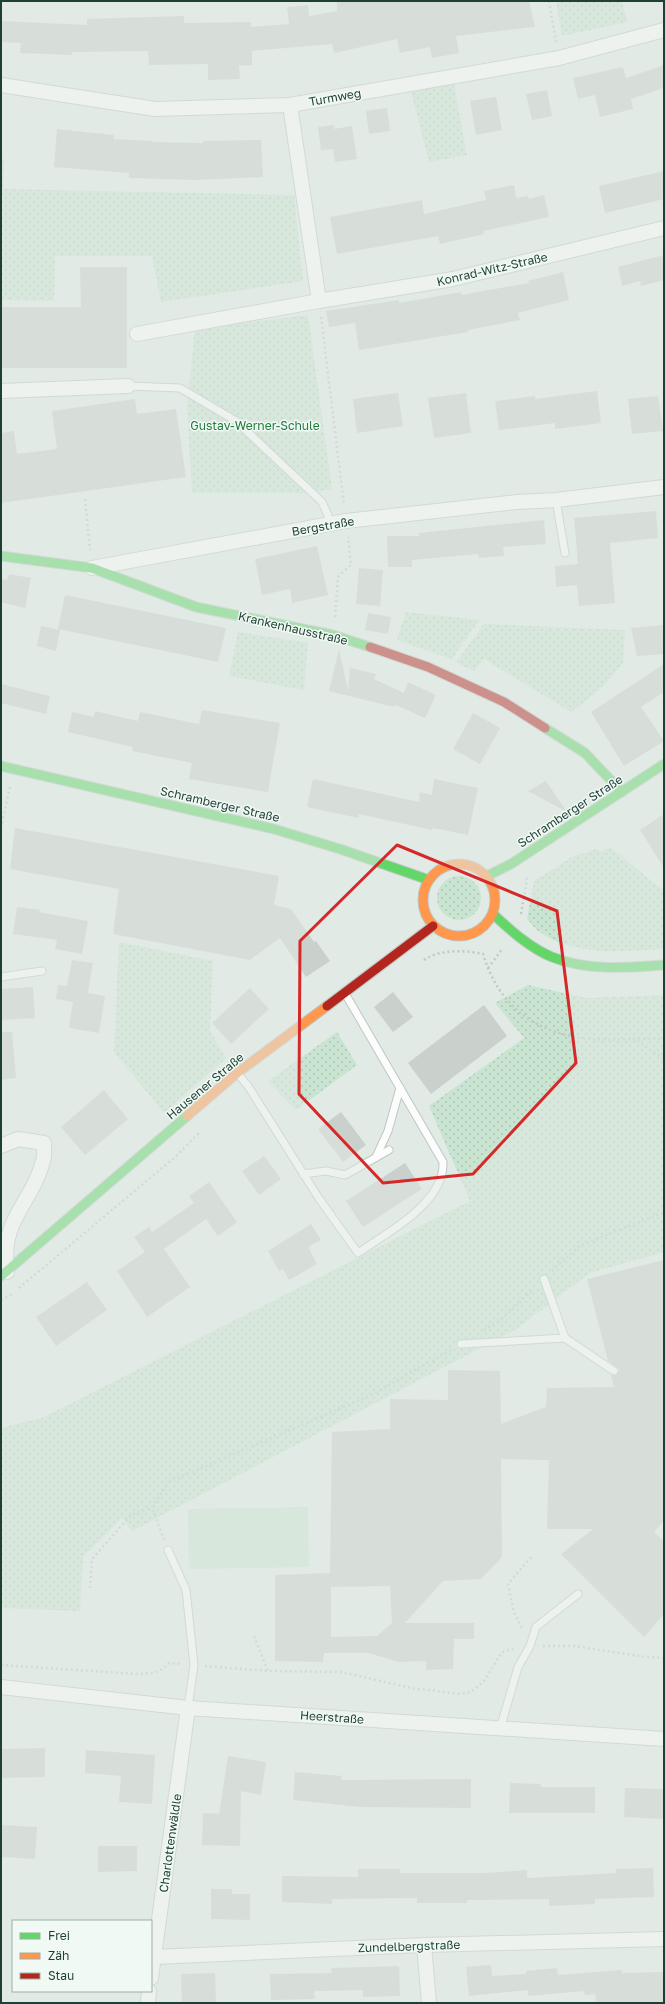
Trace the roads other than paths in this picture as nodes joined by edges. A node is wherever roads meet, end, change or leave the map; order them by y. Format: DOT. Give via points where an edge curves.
graph roads {
  1 [pos="664,30"];
  2 [pos="1,86"];
  3 [pos="290,105"];
  4 [pos="664,228"];
  5 [pos="319,301"];
  6 [pos="137,334"];
  7 [pos="128,386"];
  8 [pos="1,391"];
  9 [pos="664,487"];
  10 [pos="556,500"];
  11 [pos="332,524"];
  12 [pos="565,553"];
  13 [pos="1,556"];
  14 [pos="92,568"];
  15 [pos="664,764"];
  16 [pos="1,766"];
  17 [pos="622,792"];
  18 [pos="487,876"];
  19 [pos="429,880"];
  20 [pos="493,914"];
  21 [pos="433,926"];
  22 [pos="664,965"];
  23 [pos="42,971"];
  24 [pos="1,977"];
  25 [pos="345,993"];
  26 [pos="237,1073"];
  27 [pos="400,1088"];
  28 [pos="1,1146"];
  29 [pos="389,1150"];
  30 [pos="376,1158"];
  31 [pos="303,1174"];
  32 [pos="4,1274"];
  33 [pos="544,1279"];
  34 [pos="564,1338"];
  35 [pos="462,1344"];
  36 [pos="614,1371"];
  37 [pos="168,1550"];
  38 [pos="578,1594"];
  39 [pos="1,1687"];
  40 [pos="188,1708"];
  41 [pos="500,1729"];
  42 [pos="664,1739"];
  43 [pos="664,1939"];
  44 [pos="424,1945"];
  45 [pos="154,1957"];
  46 [pos="152,1971"];
  47 [pos="149,1992"];
  48 [pos="148,2003"];
  49 [pos="429,2003"];
  1 -- 3 [label="street, Turmweg" via="559,58"];
  2 -- 3 [label="street, Turmweg" via="156,108"];
  3 -- 5 [label="street"];
  4 -- 5 [label="street, Konrad-Witz-Straße" via="453,280"];
  5 -- 6 [label="street, Konrad-Witz-Straße"];
  7 -- 8 [label="street"];
  7 -- 11 [label="lane" via="180,388 236,420 322,502"];
  9 -- 10 [label="street, Bergstraße"];
  10 -- 11 [label="street, Bergstraße" via="517,502"];
  10 -- 12 [label="lane"];
  11 -- 14 [label="street, Bergstraße"];
  13 -- 14 [label="street, Krankenhausstraße"];
  14 -- 17 [label="street, Krankenhausstraße" via="196,608 333,635 428,667 504,702 585,753"];
  15 -- 17 [label="street, Schramberger Straße"];
  16 -- 19 [label="street, Schramberger Straße" via="283,831"];
  17 -- 18 [label="street, Schramberger Straße"];
  18 -- 19 [label="street" via="478,869 457,864 446,866"];
  18 -- 20 [label="street" via="495,894"];
  19 -- 21 [label="street" via="424,891 423,904 426,916"];
  20 -- 21 [label="street" via="488,923 471,935 451,936"];
  20 -- 22 [label="street" via="515,934 551,957 624,968"];
  21 -- 25 [label="street, Hausener Straße"];
  23 -- 24 [label="lane"];
  25 -- 26 [label="street, Hausener Straße"];
  25 -- 27 [label="lane"];
  26 -- 31 [label="lane" via="248,1086"];
  26 -- 32 [label="street, Hausener Straße"];
  27 -- 30 [label="lane" via="388,1131"];
  27 -- 31 [label="lane" via="443,1162 442,1177 432,1196 410,1217 358,1253"];
  28 -- 32 [label="street" via="18,1138 44,1142 44,1160 38,1174 9,1219 3,1241"];
  29 -- 30 [label="lane"];
  30 -- 31 [label="lane" via="345,1175 326,1171"];
  33 -- 34 [label="lane"];
  34 -- 35 [label="lane"];
  34 -- 36 [label="lane"];
  37 -- 40 [label="lane" via="186,1590 194,1665"];
  38 -- 41 [label="lane" via="536,1627 530,1646 518,1667"];
  39 -- 40 [label="street, Heerstraße"];
  40 -- 41 [label="street, Heerstraße"];
  40 -- 45 [label="street, Charlottenwäldle"];
  41 -- 42 [label="street, Heerstraße"];
  43 -- 44 [label="street, Zundelbergstraße"];
  44 -- 45 [label="street, Zundelbergstraße"];
  44 -- 49 [label="street"];
  45 -- 46 [label="street, Charlottenwäldle"];
  47 -- 48 [label="street"];
}
